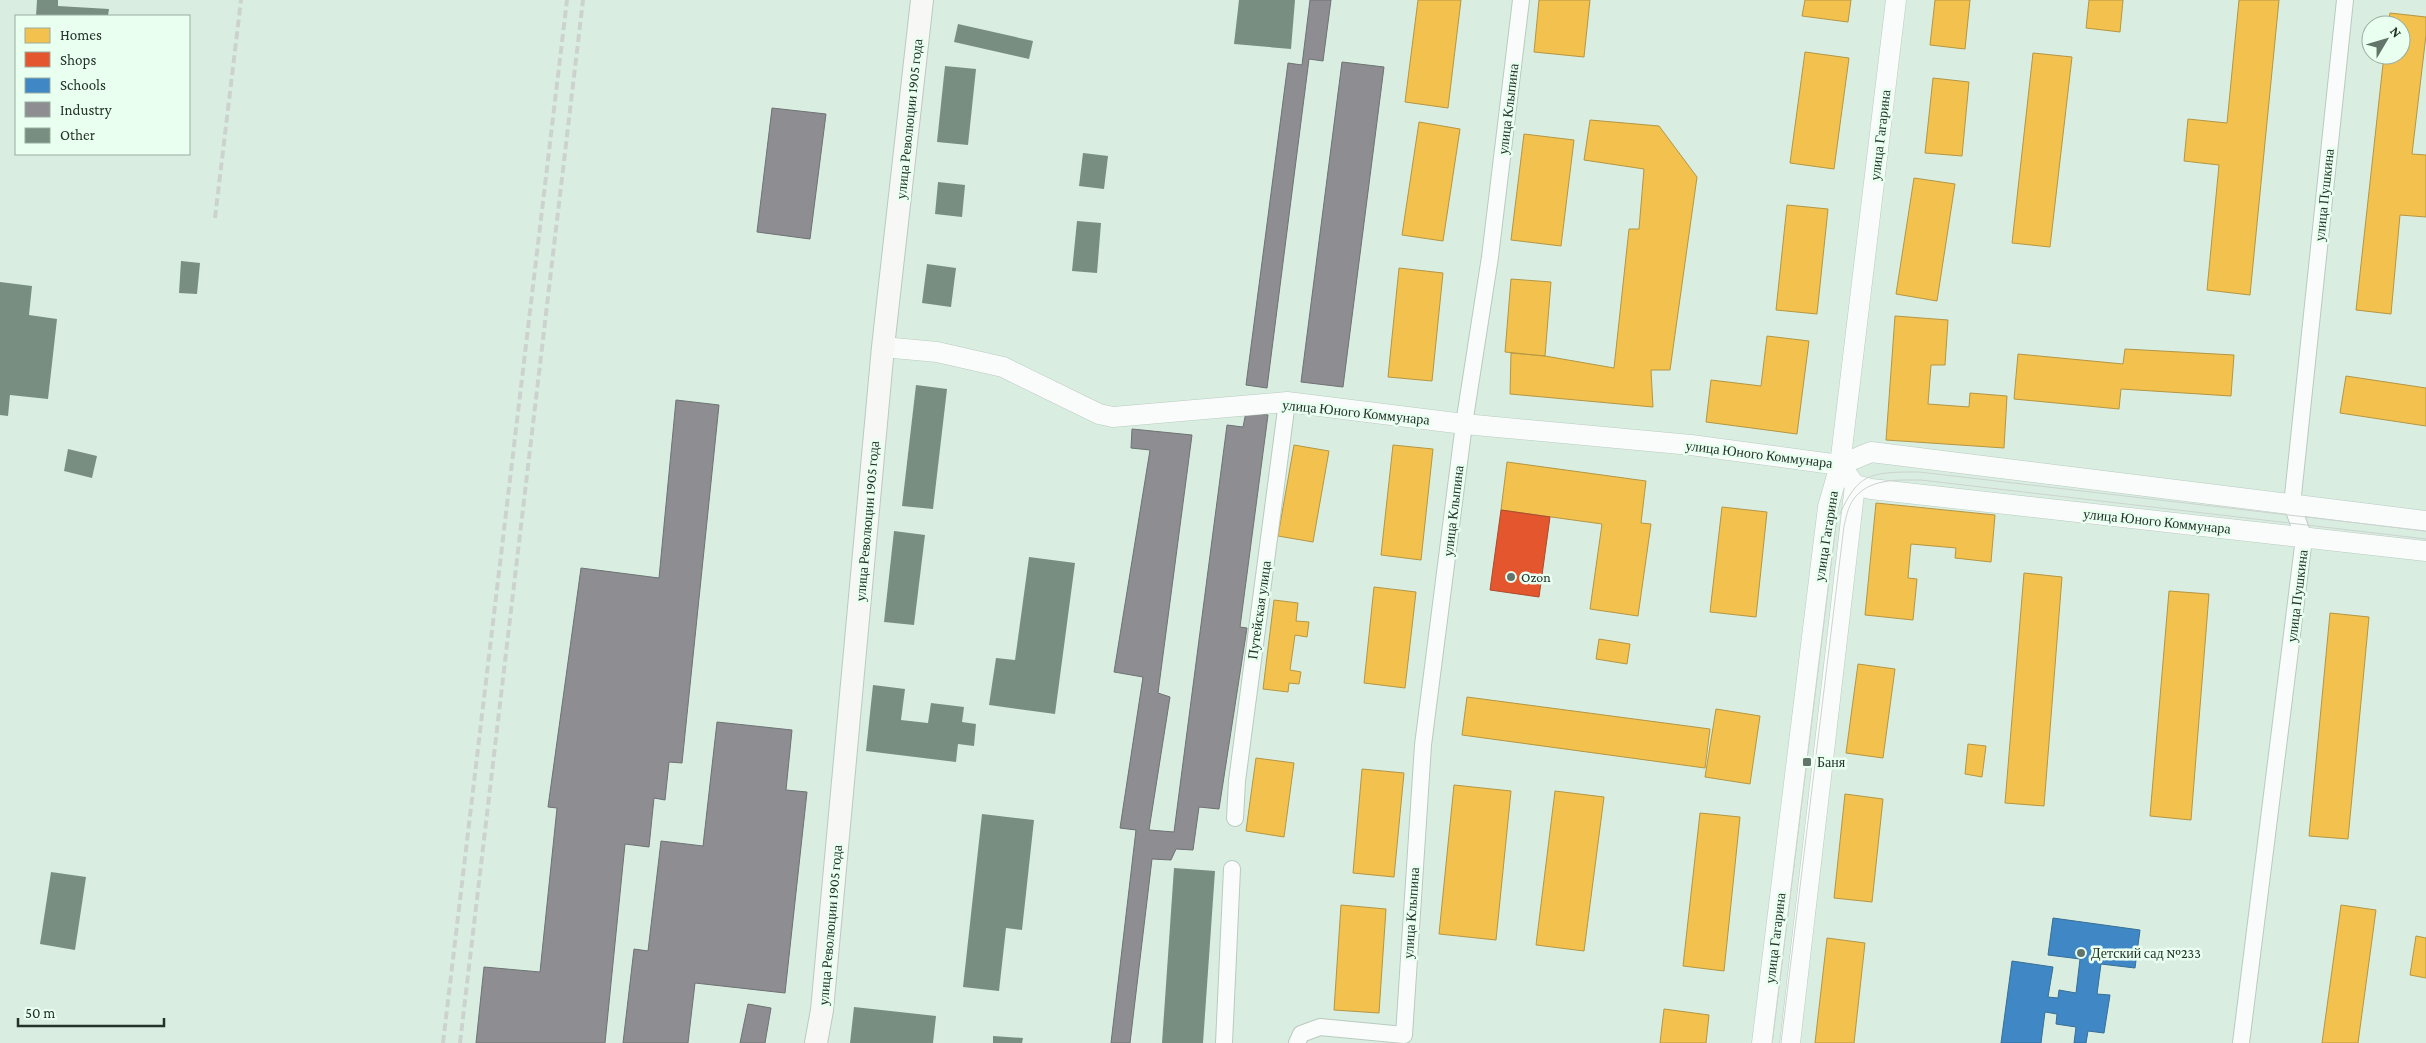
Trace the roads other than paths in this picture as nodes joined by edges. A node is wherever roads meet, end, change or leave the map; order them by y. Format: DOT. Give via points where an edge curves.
graph roads {
  1 [pos="922,0"];
  2 [pos="1521,0"];
  3 [pos="1896,0"];
  4 [pos="2345,0"];
  5 [pos="883,347"];
  6 [pos="1287,402"];
  7 [pos="1464,424"];
  8 [pos="1840,464"];
  9 [pos="1855,485"];
  10 [pos="2292,505"];
  11 [pos="2426,521"];
  12 [pos="2304,538"];
  13 [pos="2426,551"];
  14 [pos="1235,818"];
  15 [pos="1232,869"];
  16 [pos="816,1043"];
  17 [pos="1224,1043"];
  18 [pos="1297,1043"];
  19 [pos="1762,1043"];
  20 [pos="1790,1043"];
  21 [pos="2241,1043"];
  1 -- 5 [label="main road, улица Революции 1905 года"];
  2 -- 7 [label="street, улица Клыпина" via="1490,257"];
  3 -- 8 [label="street, улица Гагарина"];
  4 -- 10 [label="street, улица Пушкина"];
  5 -- 6 [label="street, улица Юного Коммунара" via="937,352 1003,368 1098,414 1113,417"];
  5 -- 16 [label="main road, улица Революции 1905 года" via="823,1001"];
  6 -- 7 [label="street, улица Юного Коммунара"];
  6 -- 14 [label="street, Путейская улица" via="1236,781"];
  7 -- 8 [label="street, улица Юного Коммунара" via="1691,445"];
  7 -- 18 [label="street, улица Клыпина" via="1423,745 1404,1035 1320,1026 1301,1034"];
  8 -- 9 [label="street, улица Юного Коммунара"];
  8 -- 10 [label="street, улица Юного Коммунара" via="1871,452"];
  8 -- 19 [label="street, улица Гагарина" via="1828,507"];
  9 -- 12 [label="street, улица Юного Коммунара"];
  9 -- 20 [label="street, улица Гагарина"];
  10 -- 11 [label="street, улица Юного Коммунара"];
  10 -- 12 [label="street, улица Пушкина"];
  12 -- 13 [label="street, улица Юного Коммунара"];
  12 -- 21 [label="street, улица Пушкина"];
  15 -- 17 [label="street"];
}
